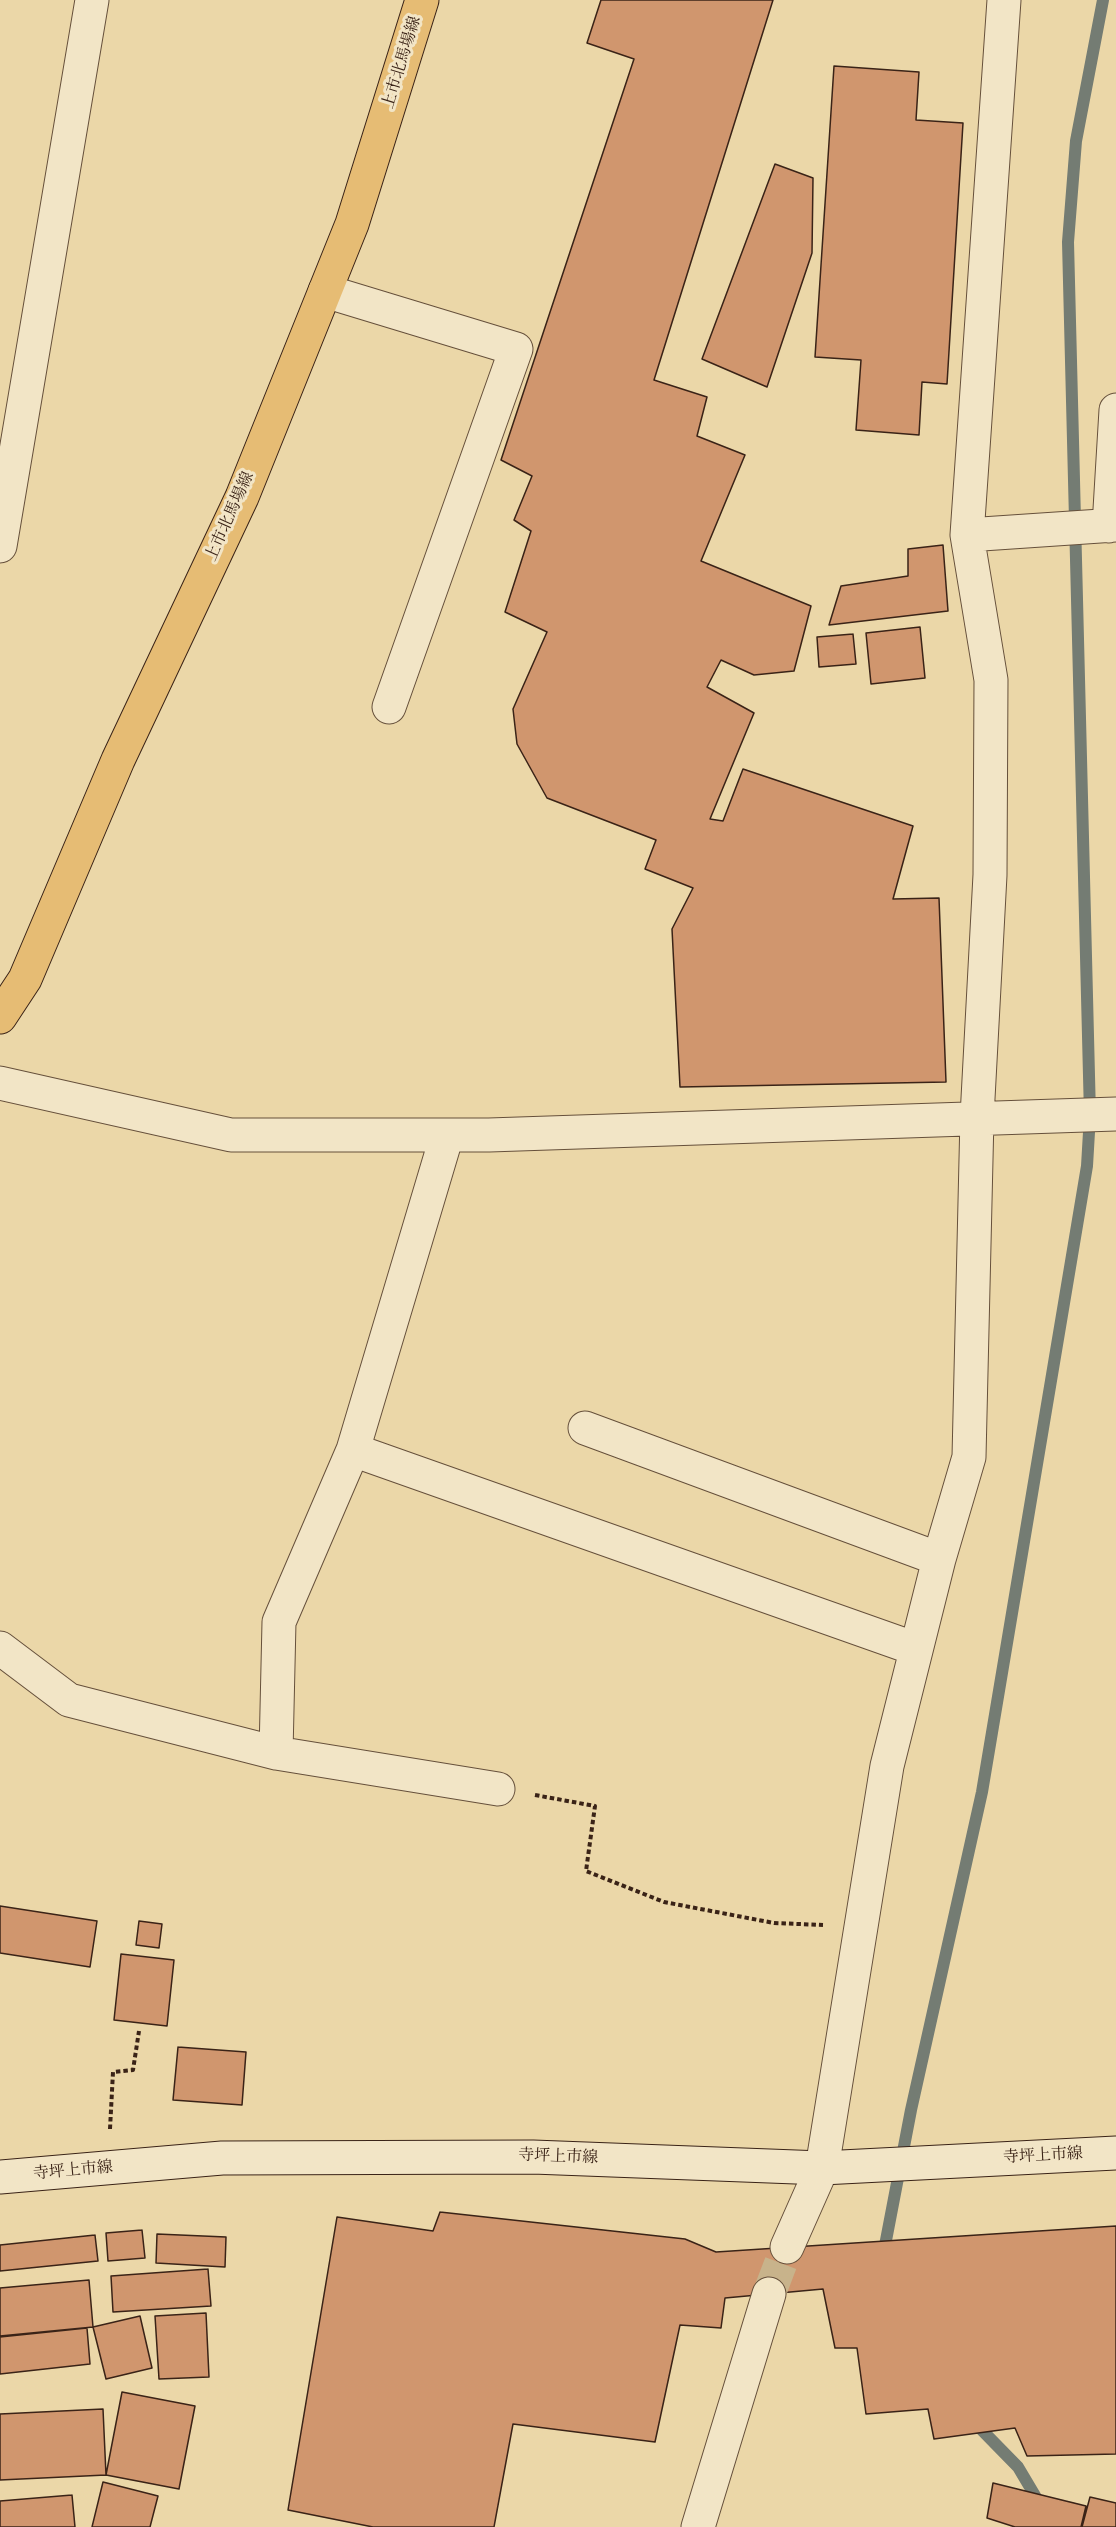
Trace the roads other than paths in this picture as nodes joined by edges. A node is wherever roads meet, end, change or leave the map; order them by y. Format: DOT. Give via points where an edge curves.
graph roads {
  1 [pos="92,0"];
  2 [pos="422,0"];
  3 [pos="1004,0"];
  4 [pos="325,291"];
  5 [pos="1116,410"];
  6 [pos="3,502"];
  7 [pos="1113,526"];
  8 [pos="967,535"];
  9 [pos="0,546"];
  10 [pos="389,707"];
  11 [pos="0,1017"];
  12 [pos="0,1083"];
  13 [pos="1116,1114"];
  14 [pos="977,1117"];
  15 [pos="447,1135"];
  16 [pos="585,1428"];
  17 [pos="353,1450"];
  18 [pos="939,1560"];
  19 [pos="0,1648"];
  20 [pos="916,1650"];
  21 [pos="276,1753"];
  22 [pos="498,1789"];
  23 [pos="1116,2153"];
  24 [pos="822,2168"];
  25 [pos="0,2177"];
  26 [pos="787,2247"];
  27 [pos="769,2294"];
  28 [pos="698,2527"];
  1 -- 6 [label="street"];
  2 -- 4 [label="main road, 上市北馬場線" via="352,224"];
  3 -- 8 [label="street"];
  4 -- 10 [label="street" via="516,349"];
  4 -- 11 [label="main road, 上市北馬場線" via="242,497 118,760 25,979"];
  5 -- 7 [label="street"];
  6 -- 9 [label="street"];
  7 -- 8 [label="street"];
  8 -- 14 [label="street" via="991,680 990,875"];
  12 -- 15 [label="street" via="231,1135"];
  13 -- 14 [label="street"];
  14 -- 15 [label="street"];
  14 -- 18 [label="street" via="969,1457"];
  15 -- 17 [label="street"];
  16 -- 18 [label="street"];
  17 -- 20 [label="street"];
  17 -- 21 [label="street" via="279,1622"];
  18 -- 20 [label="street"];
  19 -- 21 [label="street" via="69,1700"];
  20 -- 24 [label="street" via="887,1766"];
  21 -- 22 [label="street"];
  23 -- 24 [label="street, 寺坪上市線"];
  24 -- 25 [label="street, 寺坪上市線" via="521,2157 222,2158"];
  24 -- 26 [label="street"];
  27 -- 28 [label="street"];
}
